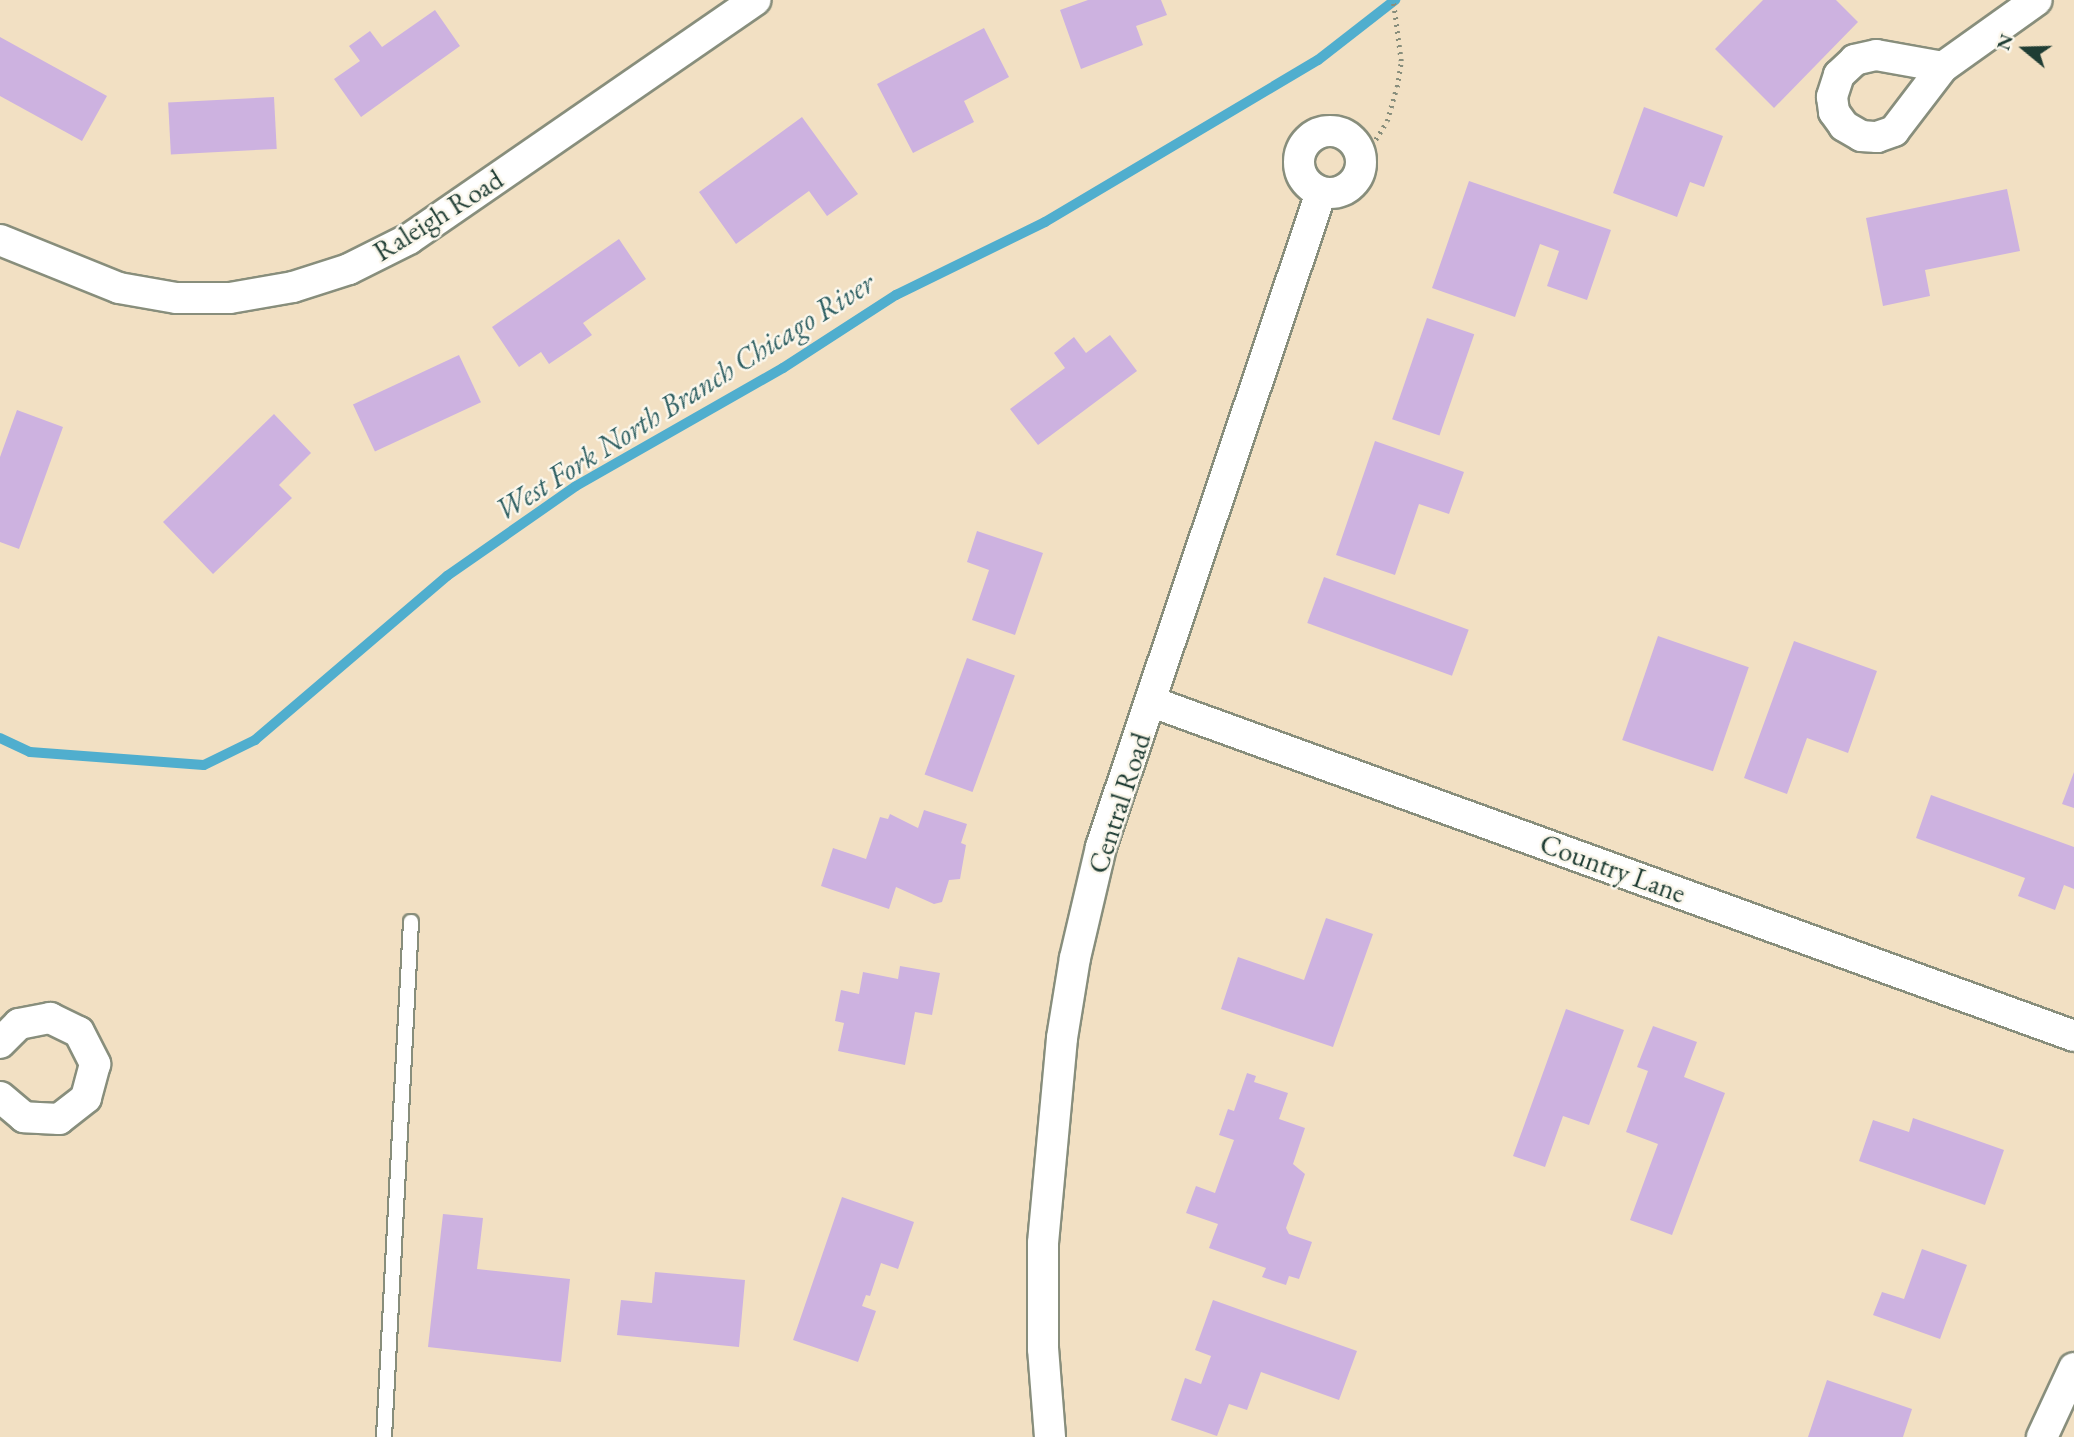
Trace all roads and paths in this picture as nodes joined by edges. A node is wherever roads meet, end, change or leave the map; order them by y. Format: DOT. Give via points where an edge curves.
graph roads {
  1 [pos="756,0"];
  2 [pos="1393,0"];
  3 [pos="2037,0"];
  4 [pos="1943,67"];
  5 [pos="1361,163"];
  6 [pos="1321,192"];
  7 [pos="0,240"];
  8 [pos="1152,702"];
  9 [pos="411,922"];
  10 [pos="2074,1036"];
  11 [pos="0,1043"];
  12 [pos="3,1108"];
  13 [pos="2074,1368"];
  14 [pos="384,1437"];
  15 [pos="1050,1437"];
  16 [pos="2042,1437"];
  1 -- 7 [label="street, Raleigh Road" via="409,239 349,269 293,287 230,298 176,298 119,288"];
  2 -- 5 [label="path" via="1401,61 1387,121"];
  3 -- 4 [label="street"];
  5 -- 6 [label="street" via="1348,188"];
  5 -- 6 [label="street" via="1354,143 1337,132 1326,131 1307,141 1301,149 1300,170 1304,180"];
  6 -- 8 [label="street, Central Road"];
  8 -- 10 [label="street, Country Lane"];
  8 -- 15 [label="street, Central Road" via="1101,847 1062,1038 1043,1243 1043,1349"];
  9 -- 14 [label="lane"];
  11 -- 12 [label="street" via="19,1024 50,1018 79,1032 95,1064 86,1098 59,1119 41,1121"];
  13 -- 16 [label="street"];
}
